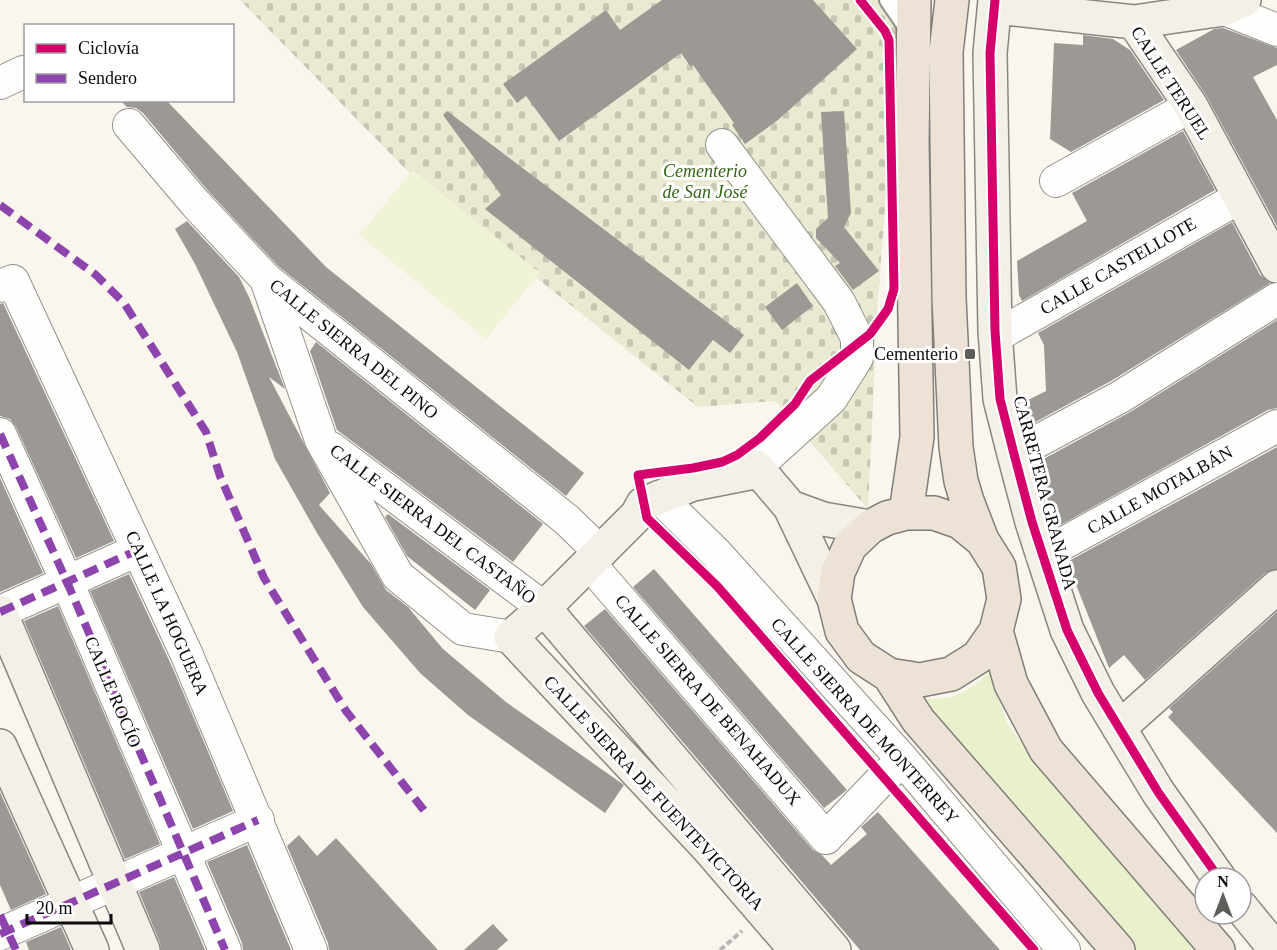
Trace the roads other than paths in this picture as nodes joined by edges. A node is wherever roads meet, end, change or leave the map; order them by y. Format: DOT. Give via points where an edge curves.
graph roads {
  1 [pos="888,0"];
  2 [pos="914,0"];
  3 [pos="952,0"];
  4 [pos="995,4"];
  5 [pos="1234,5"];
  6 [pos="1134,22"];
  7 [pos="1277,30"];
  8 [pos="914,38"];
  9 [pos="1191,106"];
  10 [pos="129,124"];
  11 [pos="722,144"];
  12 [pos="1056,181"];
  13 [pos="1240,197"];
  14 [pos="1277,266"];
  15 [pos="266,279"];
  16 [pos="7,284"];
  17 [pos="1277,299"];
  18 [pos="996,336"];
  19 [pos="1277,426"];
  20 [pos="0,434"];
  21 [pos="321,440"];
  22 [pos="1014,454"];
  23 [pos="756,467"];
  24 [pos="659,497"];
  25 [pos="789,507"];
  26 [pos="906,513"];
  27 [pos="870,527"];
  28 [pos="982,540"];
  29 [pos="138,550"];
  30 [pos="1042,555"];
  31 [pos="594,557"];
  32 [pos="67,582"];
  33 [pos="1277,587"];
  34 [pos="834,599"];
  35 [pos="544,608"];
  36 [pos="0,612"];
  37 [pos="996,631"];
  38 [pos="511,638"];
  39 [pos="889,675"];
  40 [pos="1119,728"];
  41 [pos="0,746"];
  42 [pos="903,760"];
  43 [pos="258,820"];
  44 [pos="182,853"];
  45 [pos="1210,866"];
  46 [pos="114,884"];
  47 [pos="71,902"];
  48 [pos="1253,922"];
  49 [pos="6,932"];
  50 [pos="92,950"];
  51 [pos="143,950"];
  52 [pos="225,950"];
  53 [pos="311,950"];
  54 [pos="796,950"];
  55 [pos="834,950"];
  56 [pos="1064,950"];
  57 [pos="1118,950"];
  58 [pos="1218,950"];
  59 [pos="1276,950"];
  1 -- 8 [label="lane"];
  2 -- 8 [label="main road"];
  3 -- 28 [label="main road" via="946,52 952,389 961,482"];
  4 -- 6 [label="street, CALLE TERUEL"];
  4 -- 18 [label="street, CARRETERA GRANADA" via="990,53"];
  5 -- 6 [label="street"];
  5 -- 7 [label="street"];
  6 -- 9 [label="street, CALLE TERUEL"];
  8 -- 26 [label="main road" via="917,437"];
  9 -- 12 [label="street"];
  9 -- 13 [label="street, CALLE TERUEL"];
  10 -- 15 [label="street, CALLE SIERRA DEL PINO"];
  11 -- 23 [label="street" via="839,302 857,338 857,358 831,399"];
  13 -- 14 [label="street, CALLE TERUEL"];
  13 -- 18 [label="street, CALLE CASTELLOTE"];
  15 -- 21 [label="street"];
  15 -- 31 [label="street, CALLE SIERRA DEL PINO" via="567,520"];
  16 -- 29 [label="street, CALLE LA HOGUERA"];
  17 -- 22 [label="street" via="1120,398"];
  18 -- 22 [label="street, CARRETERA GRANADA" via="1000,399"];
  19 -- 30 [label="street, CALLE MOTALBÁN"];
  20 -- 32 [label="street, CALLE ROCÍO"];
  21 -- 35 [label="street, CALLE SIERRA DEL CASTAÑO"];
  21 -- 38 [label="street" via="398,576 463,629"];
  22 -- 30 [label="street, CARRETERA GRANADA"];
  23 -- 24 [label="street" via="749,473 693,484"];
  23 -- 25 [label="street"];
  24 -- 31 [label="street" via="643,504 637,515"];
  24 -- 42 [label="street, CALLE SIERRA DE MONTERREY" via="716,553"];
  25 -- 27 [label="street" via="823,519"];
  25 -- 34 [label="street"];
  26 -- 27 [label="main road"];
  26 -- 28 [label="main road" via="934,513 960,522"];
  27 -- 34 [label="main road" via="850,546 838,572"];
  28 -- 37 [label="main road" via="999,567 1004,599"];
  29 -- 32 [label="street"];
  29 -- 43 [label="street, CALLE LA HOGUERA"];
  30 -- 40 [label="street, CARRETERA GRANADA" via="1067,630"];
  31 -- 35 [label="street"];
  31 -- 42 [label="street, CALLE SIERRA DE BENAHADUX" via="826,838"];
  32 -- 36 [label="street"];
  32 -- 44 [label="street, CALLE ROCÍO"];
  33 -- 40 [label="street"];
  34 -- 39 [label="main road" via="842,631 855,649"];
  35 -- 38 [label="street"];
  35 -- 55 [label="street"];
  36 -- 46 [label="street"];
  37 -- 39 [label="main road" via="978,657 951,674 920,680"];
  37 -- 58 [label="main road" via="1011,684 1046,750"];
  38 -- 54 [label="street, CALLE SIERRA DE FUENTEVICTORIA" via="701,840"];
  39 -- 57 [label="main road" via="918,720"];
  40 -- 45 [label="street, CARRETERA GRANADA"];
  41 -- 47 [label="street"];
  42 -- 56 [label="street, CALLE SIERRA DE MONTERREY"];
  43 -- 44 [label="street"];
  43 -- 53 [label="street, CALLE LA HOGUERA"];
  44 -- 46 [label="street"];
  44 -- 52 [label="street, CALLE ROCÍO"];
  46 -- 47 [label="street"];
  46 -- 51 [label="street"];
  47 -- 49 [label="street"];
  47 -- 50 [label="street"];
  48 -- 59 [label="street"];
}
